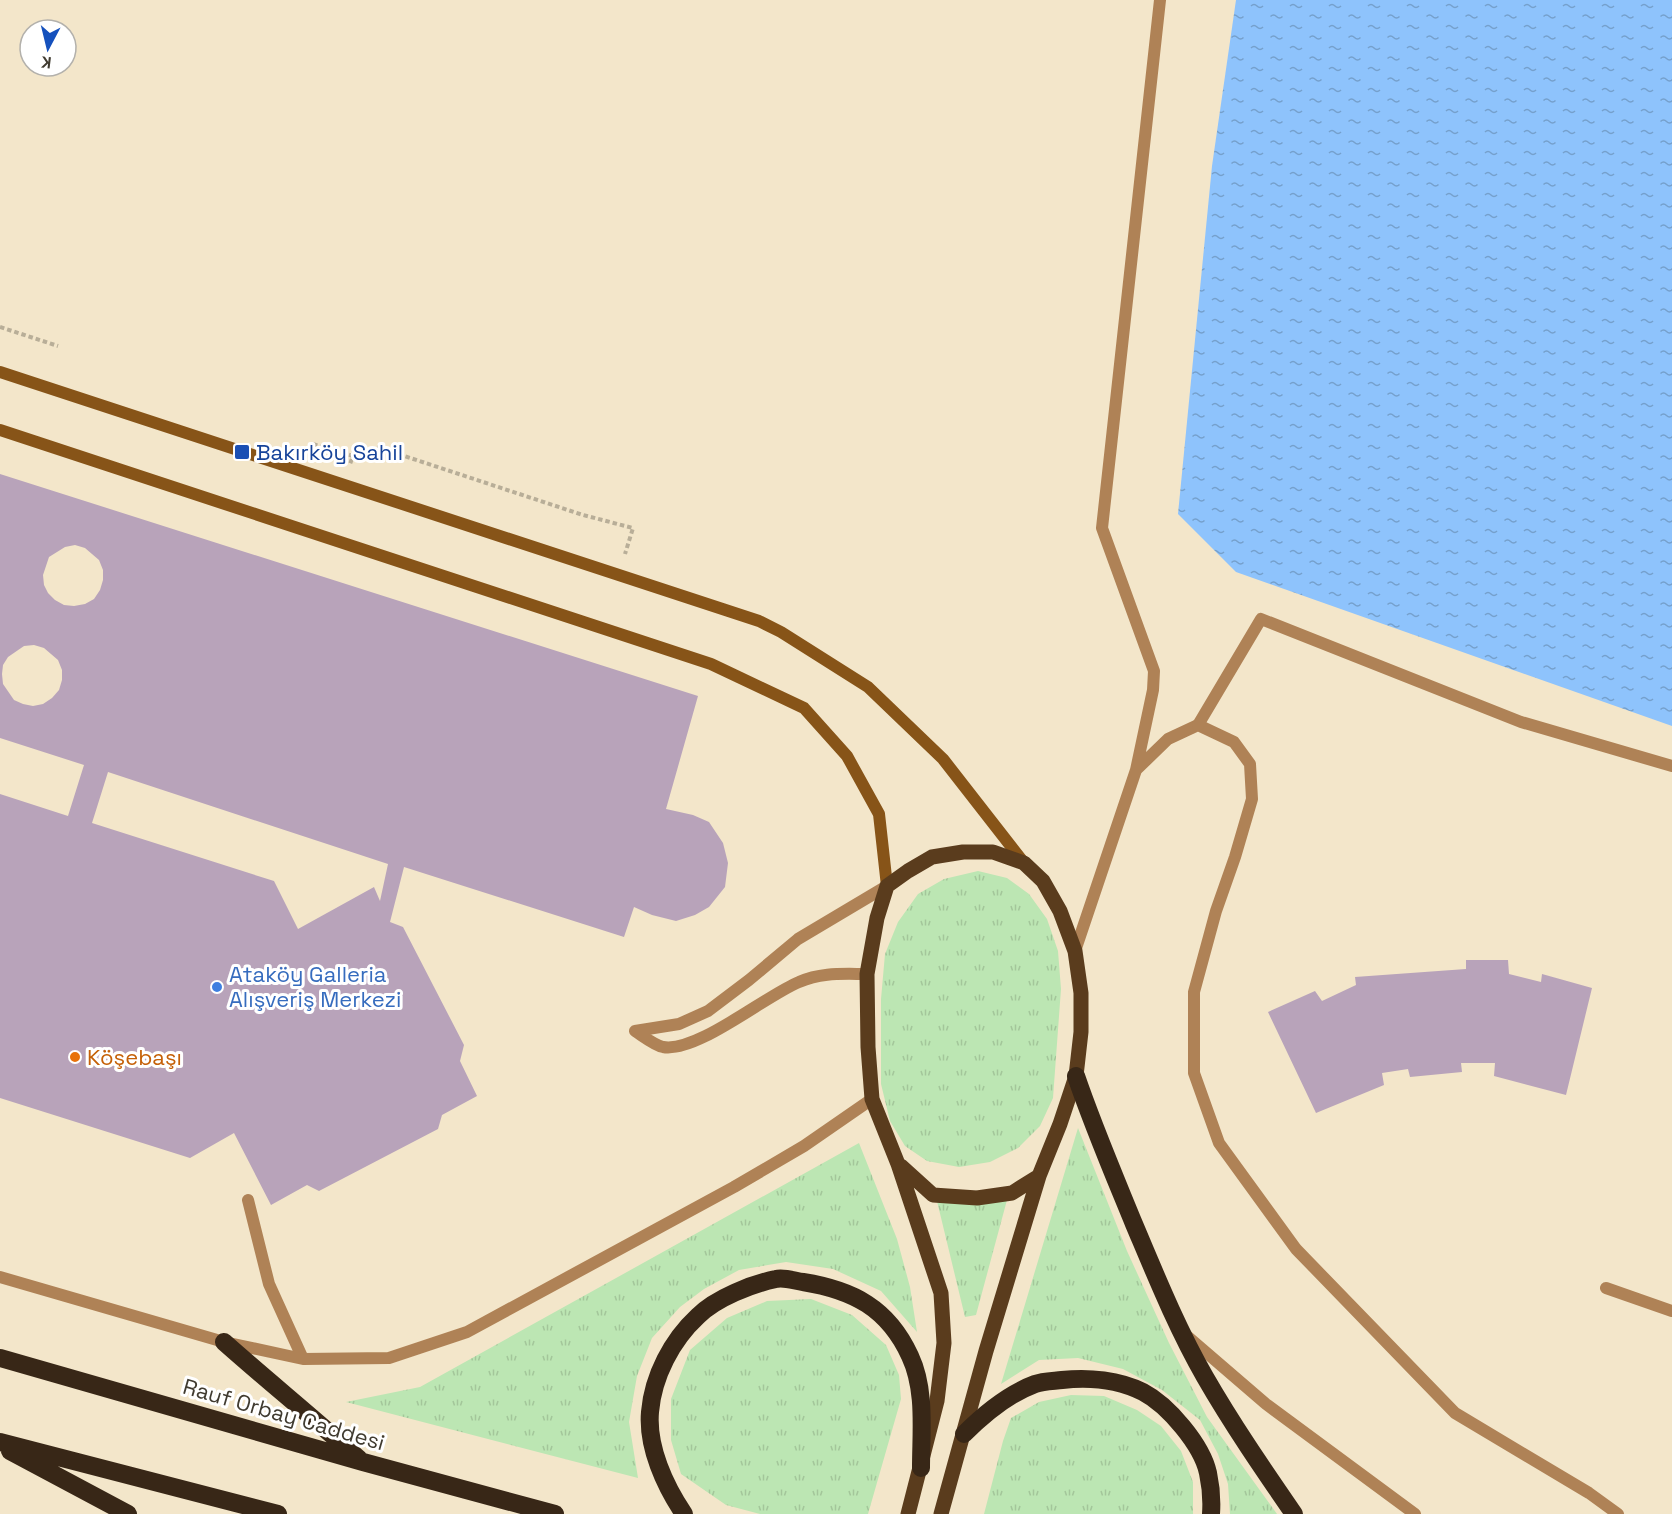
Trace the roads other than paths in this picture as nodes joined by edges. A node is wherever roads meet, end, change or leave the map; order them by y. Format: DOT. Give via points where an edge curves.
graph roads {
  1 [pos="1160,0"];
  2 [pos="0,372"];
  3 [pos="0,430"];
  4 [pos="1198,724"];
  5 [pos="1672,766"];
  6 [pos="1136,770"];
  7 [pos="1024,863"];
  8 [pos="887,886"];
  9 [pos="1075,951"];
  10 [pos="867,974"];
  11 [pos="1076,1076"];
  12 [pos="872,1099"];
  13 [pos="898,1164"];
  14 [pos="1039,1176"];
  15 [pos="248,1200"];
  16 [pos="0,1277"];
  17 [pos="1606,1288"];
  18 [pos="1672,1311"];
  19 [pos="1181,1330"];
  20 [pos="224,1342"];
  21 [pos="0,1358"];
  22 [pos="303,1359"];
  23 [pos="964,1434"];
  24 [pos="0,1444"];
  25 [pos="363,1462"];
  26 [pos="921,1468"];
  27 [pos="128,1514"];
  28 [pos="278,1514"];
  29 [pos="555,1514"];
  30 [pos="684,1514"];
  31 [pos="908,1514"];
  32 [pos="941,1514"];
  33 [pos="1211,1514"];
  34 [pos="1294,1514"];
  35 [pos="1415,1514"];
  36 [pos="1618,1514"];
  1 -- 6 [label="street" via="1102,528 1154,671"];
  2 -- 7 [label="street" via="759,621 868,687 943,759"];
  3 -- 8 [label="street" via="711,664 804,708 847,756 879,814"];
  4 -- 5 [label="street" via="1261,620 1521,722"];
  4 -- 6 [label="street" via="1168,739"];
  4 -- 36 [label="street" via="1234,742 1250,764 1252,799 1194,993 1194,1073 1219,1143 1296,1250 1455,1413"];
  6 -- 9 [label="street"];
  7 -- 8 [label="main road" via="993,852 932,857"];
  7 -- 9 [label="main road" via="1043,881"];
  8 -- 10 [label="main road"];
  8 -- 10 [label="street" via="798,939 708,1011 679,1024 635,1031 662,1047 682,1046 714,1032 799,981 828,973"];
  9 -- 11 [label="main road" via="1081,993"];
  10 -- 12 [label="main road"];
  11 -- 14 [label="main road"];
  11 -- 19 [label="highway" via="1095,1130"];
  12 -- 13 [label="main road"];
  12 -- 22 [label="street" via="774,1164 467,1332 388,1358"];
  13 -- 14 [label="main road" via="933,1194 977,1198 1012,1193"];
  13 -- 26 [label="main road" via="941,1303 944,1343 937,1401"];
  14 -- 23 [label="main road"];
  15 -- 22 [label="street" via="269,1284"];
  16 -- 20 [label="street"];
  17 -- 18 [label="street"];
  19 -- 34 [label="highway" via="1204,1376"];
  19 -- 35 [label="street" via="1266,1404"];
  20 -- 22 [label="street"];
  20 -- 25 [label="highway"];
  21 -- 25 [label="highway, Rauf Orbay Caddesi"];
  23 -- 32 [label="main road"];
  23 -- 33 [label="highway" via="983,1415 1036,1383 1078,1378 1113,1382 1144,1392 1171,1414 1194,1441 1208,1470"];
  24 -- 27 [label="highway"];
  24 -- 28 [label="highway"];
  25 -- 29 [label="highway, Rauf Orbay Caddesi"];
  26 -- 30 [label="highway" via="922,1399 911,1357 895,1328 865,1302 832,1286 778,1278 733,1294 699,1315 675,1343 654,1384 650,1414 653,1442 661,1471"];
  26 -- 31 [label="main road"];
}
